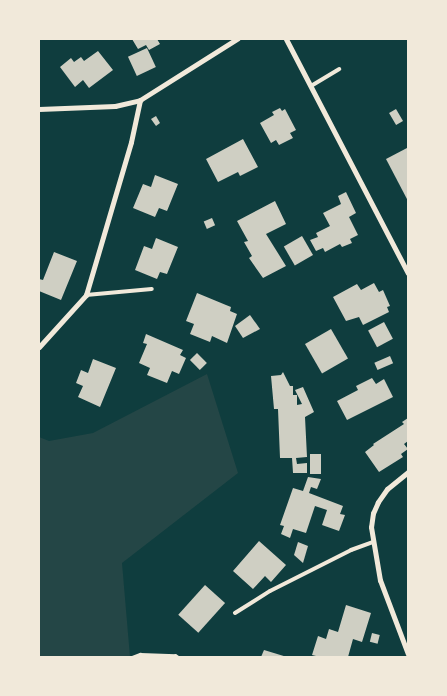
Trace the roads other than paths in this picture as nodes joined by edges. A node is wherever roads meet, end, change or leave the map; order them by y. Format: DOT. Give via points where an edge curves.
graph roads {
  1 [pos="237,39"];
  2 [pos="286,39"];
  3 [pos="339,69"];
  4 [pos="311,86"];
  5 [pos="140,100"];
  6 [pos="39,109"];
  7 [pos="408,273"];
  8 [pos="152,289"];
  9 [pos="86,295"];
  10 [pos="39,347"];
  11 [pos="408,472"];
  12 [pos="373,542"];
  13 [pos="234,613"];
  14 [pos="408,654"];
  1 -- 5 [label="street"];
  2 -- 4 [label="street"];
  3 -- 4 [label="lane"];
  4 -- 7 [label="street"];
  5 -- 6 [label="street" via="115,106"];
  5 -- 9 [label="street" via="131,142"];
  8 -- 9 [label="lane"];
  9 -- 10 [label="street"];
  11 -- 12 [label="street" via="387,489 378,502 370,527"];
  12 -- 13 [label="lane" via="270,591"];
  12 -- 14 [label="street" via="380,580"];
}
